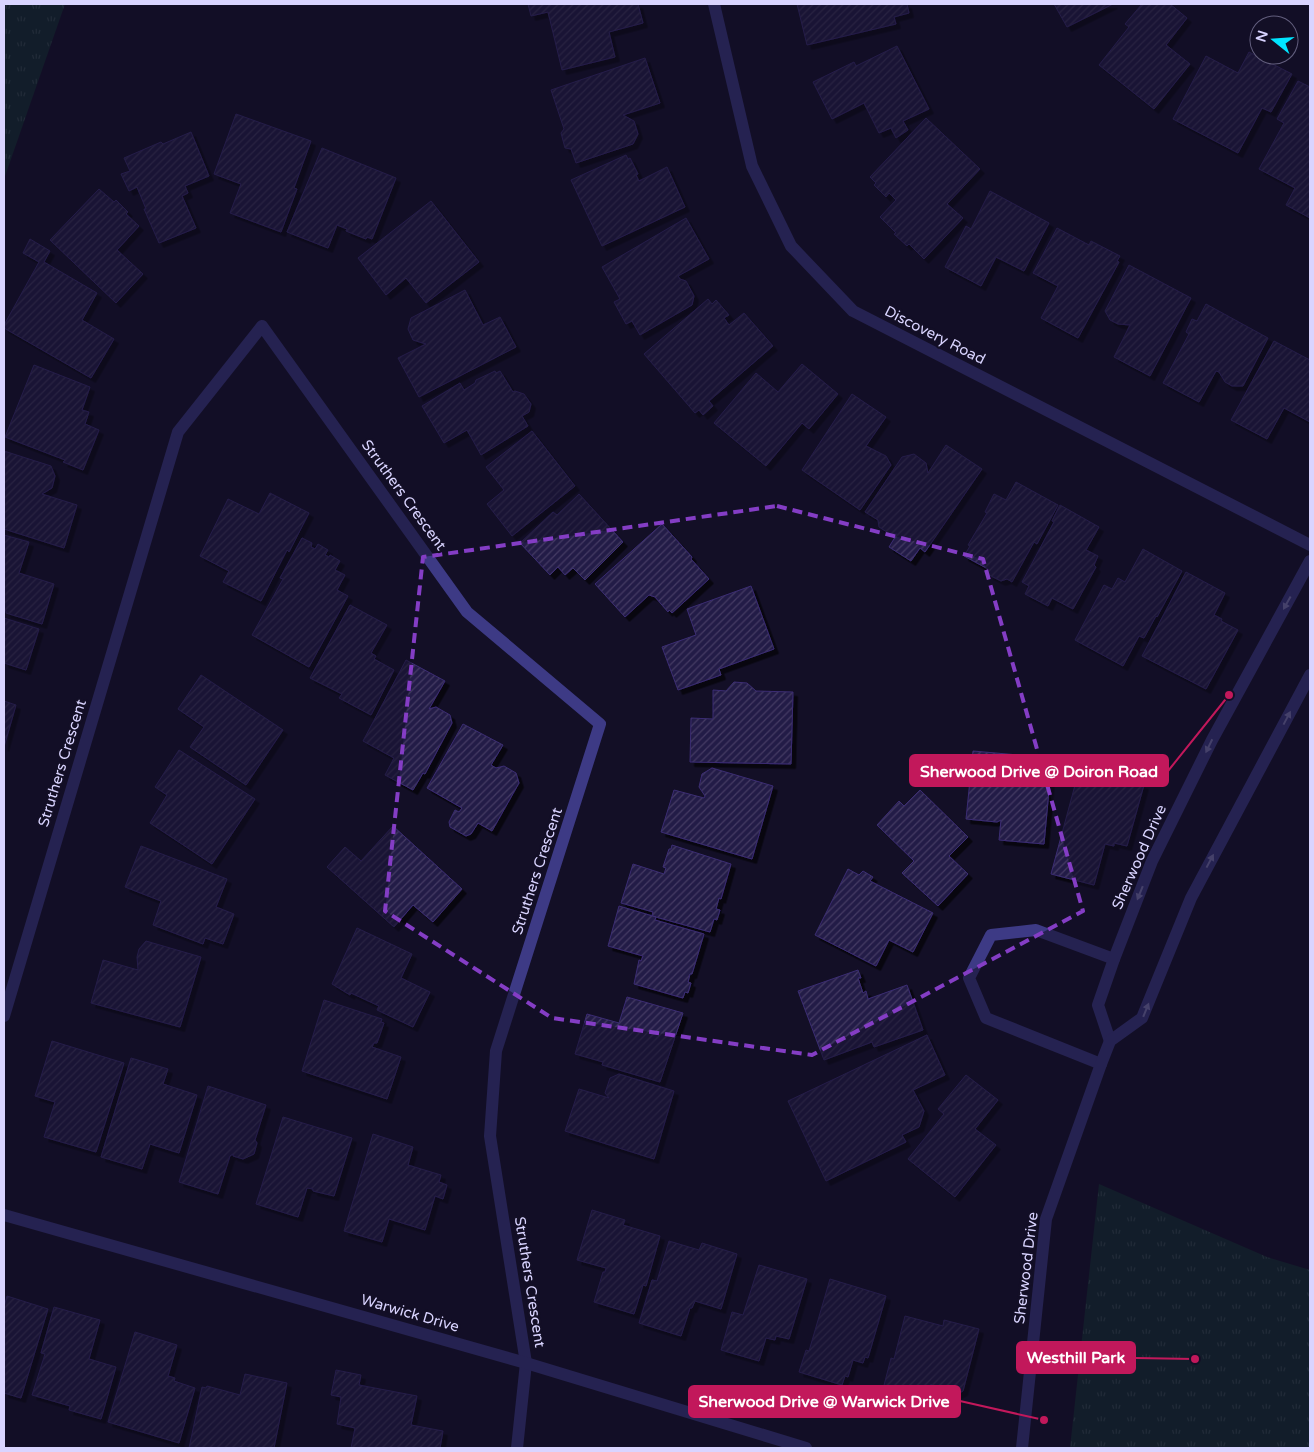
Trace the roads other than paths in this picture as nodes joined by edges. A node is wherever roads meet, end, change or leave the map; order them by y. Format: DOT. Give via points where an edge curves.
graph roads {
  1 [pos="714,4"];
  2 [pos="1310,545"];
  3 [pos="1310,561"];
  4 [pos="1310,674"];
  5 [pos="1114,959"];
  6 [pos="4,1016"];
  7 [pos="1110,1041"];
  8 [pos="1101,1064"];
  9 [pos="4,1216"];
  10 [pos="526,1363"];
  11 [pos="517,1448"];
  12 [pos="806,1448"];
  13 [pos="1022,1448"];
  1 -- 2 [label="street, Discovery Road" via="752,166 791,246 853,311"];
  3 -- 5 [label="street, Sherwood Drive, one-way" via="1212,740 1152,862"];
  7 -- 4 [label="street, one-way" via="1142,1018 1191,898"];
  5 -- 7 [label="street, Sherwood Drive" via="1098,1005"];
  5 -- 8 [label="street" via="1036,930 990,936 969,978 986,1018"];
  6 -- 10 [label="street, Struthers Crescent" via="178,432 262,326 467,612 600,724 496,1051 490,1136"];
  7 -- 8 [label="street, Sherwood Drive"];
  8 -- 13 [label="street, Sherwood Drive" via="1046,1219"];
  9 -- 10 [label="street, Warwick Drive"];
  10 -- 11 [label="street"];
  10 -- 12 [label="street, Warwick Drive"];
}
